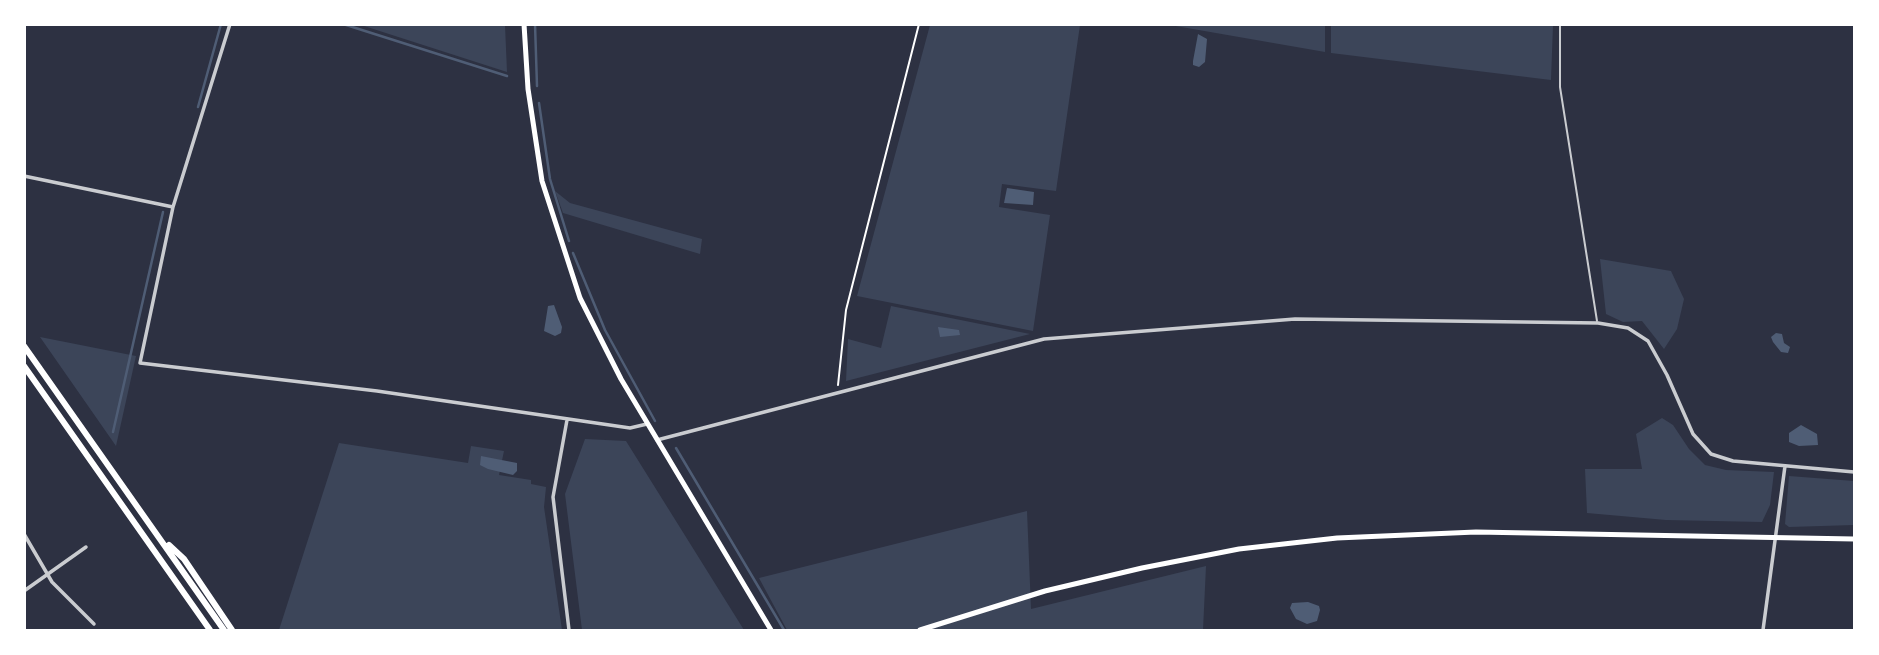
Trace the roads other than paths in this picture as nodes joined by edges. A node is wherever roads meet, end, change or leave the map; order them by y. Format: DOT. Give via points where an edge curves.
graph roads {
  1 [pos="230,24"];
  2 [pos="524,24"];
  3 [pos="1560,24"];
  4 [pos="24,176"];
  5 [pos="173,207"];
  6 [pos="1598,324"];
  7 [pos="24,345"];
  8 [pos="24,366"];
  9 [pos="567,420"];
  10 [pos="648,424"];
  11 [pos="657,440"];
  12 [pos="1785,466"];
  13 [pos="1854,472"];
  14 [pos="24,534"];
  15 [pos="159,536"];
  16 [pos="1774,539"];
  17 [pos="1854,539"];
  18 [pos="86,547"];
  19 [pos="47,575"];
  20 [pos="24,591"];
  21 [pos="94,624"];
  22 [pos="210,631"];
  23 [pos="224,631"];
  24 [pos="232,631"];
  25 [pos="569,631"];
  26 [pos="771,631"];
  27 [pos="920,631"];
  28 [pos="1763,631"];
  1 -- 5 [label="street"];
  2 -- 10 [label="main road" via="534,137 553,222 591,321"];
  3 -- 6 [label="lane" via="1560,87"];
  4 -- 5 [label="street"];
  5 -- 9 [label="street" via="140,363 377,391"];
  6 -- 11 [label="street" via="1295,319 1054,338"];
  6 -- 12 [label="street" via="1628,328 1647,341 1693,434 1706,450 1726,459"];
  7 -- 15 [label="highway"];
  8 -- 22 [label="highway"];
  9 -- 10 [label="street" via="630,428"];
  9 -- 25 [label="street" via="553,497"];
  10 -- 11 [label="main road"];
  11 -- 26 [label="main road"];
  12 -- 13 [label="street"];
  12 -- 16 [label="street"];
  14 -- 19 [label="street"];
  15 -- 23 [label="highway"];
  15 -- 24 [label="highway" via="184,559"];
  16 -- 17 [label="main road"];
  16 -- 27 [label="main road" via="1476,532 1310,540 1124,572"];
  16 -- 28 [label="street"];
  18 -- 19 [label="street"];
  19 -- 20 [label="street"];
  19 -- 21 [label="street"];
}
